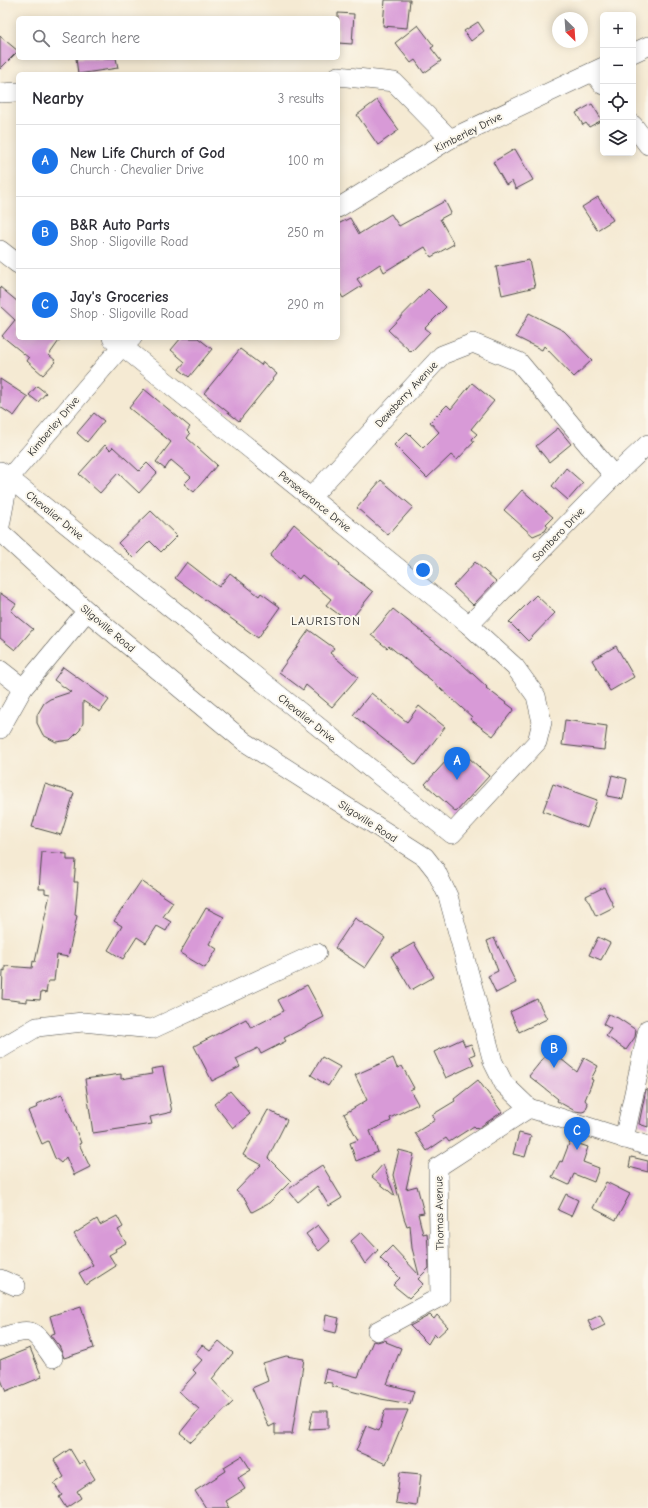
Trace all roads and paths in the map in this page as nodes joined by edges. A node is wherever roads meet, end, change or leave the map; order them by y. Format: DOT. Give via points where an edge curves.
graph roads {
  1 [pos="648,46"];
  2 [pos="636,52"];
  3 [pos="600,75"];
  4 [pos="340,76"];
  5 [pos="16,92"];
  6 [pos="0,93"];
  7 [pos="636,129"];
  8 [pos="450,139"];
  9 [pos="648,145"];
  10 [pos="340,207"];
  11 [pos="0,250"];
  12 [pos="16,262"];
  13 [pos="122,341"];
  14 [pos="648,444"];
  15 [pos="3,476"];
  16 [pos="614,476"];
  17 [pos="311,497"];
  18 [pos="0,526"];
  19 [pos="0,532"];
  20 [pos="87,611"];
  21 [pos="469,625"];
  22 [pos="515,666"];
  23 [pos="0,670"];
  24 [pos="24,688"];
  25 [pos="0,729"];
  26 [pos="317,953"];
  27 [pos="648,1029"];
  28 [pos="0,1049"];
  29 [pos="529,1108"];
  30 [pos="624,1140"];
  31 [pos="648,1146"];
  32 [pos="377,1331"];
  33 [pos="0,1338"];
  34 [pos="53,1358"];
  1 -- 2 [label="street"];
  3 -- 8 [label="street, Kimberley Drive"];
  4 -- 8 [label="street" via="394,82"];
  5 -- 6 [label="street"];
  7 -- 9 [label="street"];
  8 -- 10 [label="street, Kimberley Drive"];
  11 -- 12 [label="street"];
  13 -- 15 [label="street, Kimberley Drive"];
  13 -- 17 [label="street, Perseverance Drive"];
  14 -- 16 [label="street, Sombero Drive"];
  15 -- 18 [label="street, Kimberley Drive"];
  15 -- 22 [label="street, Chevalier Drive" via="452,834 538,742 542,722 536,696"];
  16 -- 17 [label="street, Dewsberry Avenue" via="519,362 473,343 442,355"];
  16 -- 21 [label="street, Sombero Drive"];
  17 -- 21 [label="street, Perseverance Drive"];
  19 -- 20 [label="street, Sligoville Road"];
  20 -- 24 [label="street"];
  20 -- 29 [label="street, Sligoville Road" via="245,742 425,857 436,871 448,896 493,1062 504,1084"];
  21 -- 22 [label="street, Perseverance Drive"];
  23 -- 24 [label="street"];
  24 -- 25 [label="street"];
  26 -- 28 [label="street" via="152,1029 82,1022 37,1027"];
  27 -- 30 [label="street"];
  29 -- 30 [label="street, Sligoville Road"];
  29 -- 32 [label="street, Thomas Avenue" via="438,1167 440,1297"];
  30 -- 31 [label="street, Sligoville Road"];
  33 -- 34 [label="street" via="23,1330 31,1332 39,1338"];
}
